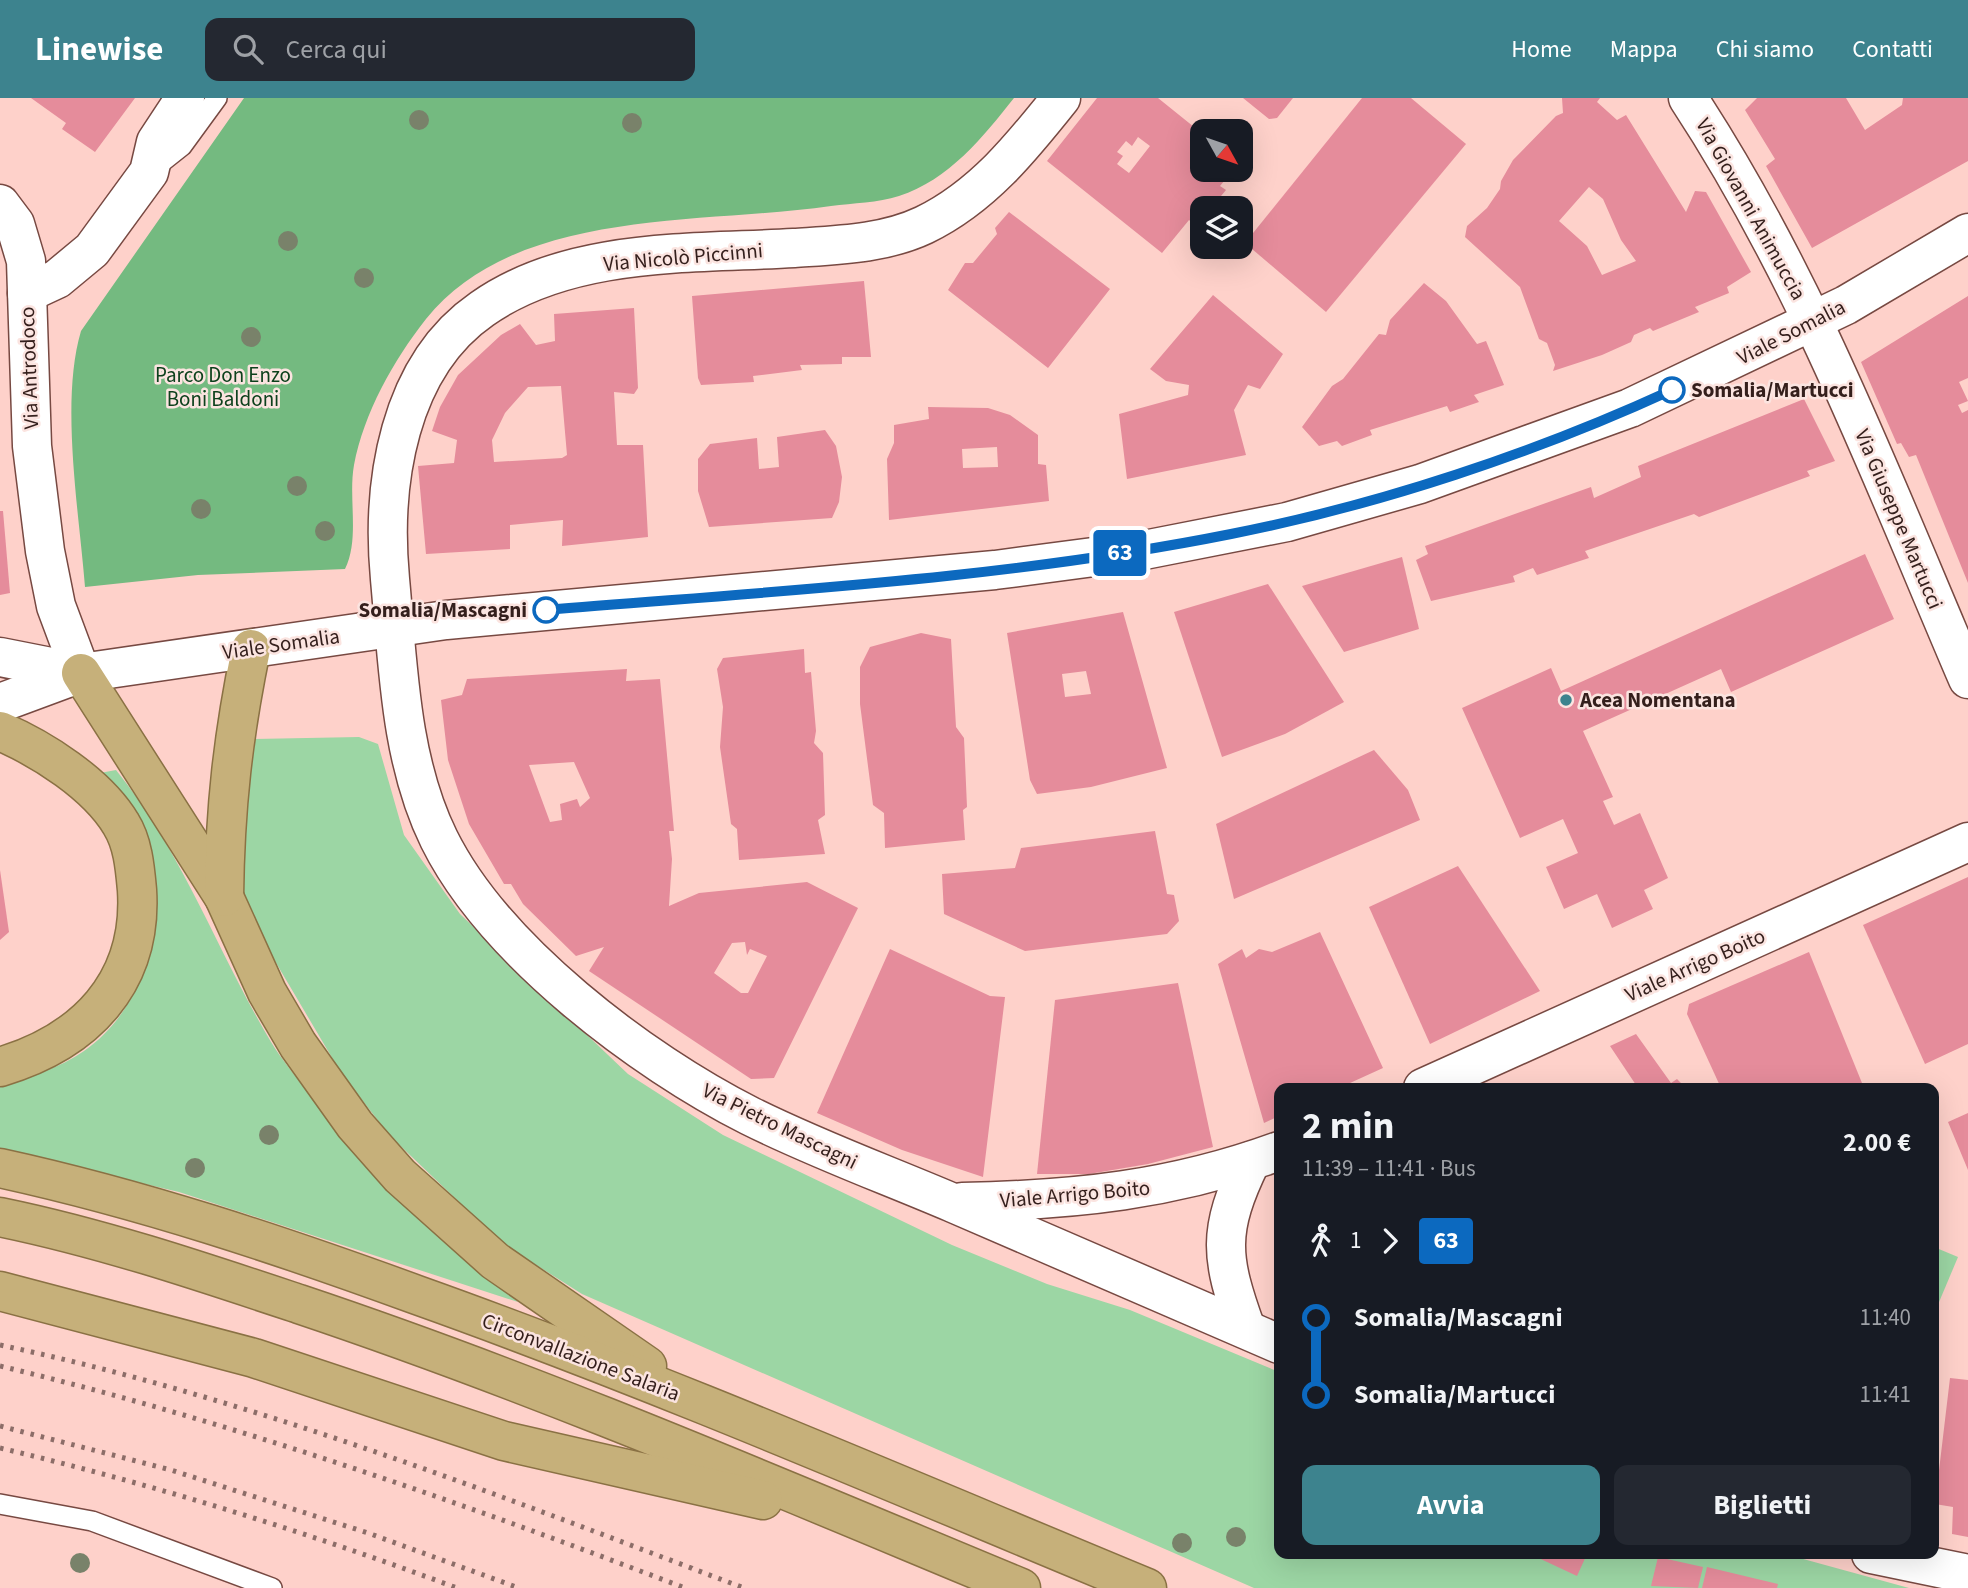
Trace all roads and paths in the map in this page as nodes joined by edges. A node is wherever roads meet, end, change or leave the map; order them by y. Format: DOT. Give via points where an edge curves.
graph roads {
  1 [pos="185,98"];
  2 [pos="217,98"];
  3 [pos="1061,98"];
  4 [pos="1688,98"];
  5 [pos="149,172"];
  6 [pos="0,204"];
  7 [pos="1968,233"];
  8 [pos="27,293"];
  9 [pos="1813,321"];
  10 [pos="394,628"];
  11 [pos="251,649"];
  12 [pos="0,657"];
  13 [pos="81,673"];
  14 [pos="1968,679"];
  15 [pos="0,703"];
  16 [pos="0,731"];
  17 [pos="1968,842"];
  18 [pos="224,898"];
  19 [pos="0,1067"];
  20 [pos="1434,1083"];
  21 [pos="1265,1156"];
  22 [pos="0,1168"];
  23 [pos="950,1202"];
  24 [pos="0,1217"];
  25 [pos="0,1291"];
  26 [pos="1263,1336"];
  27 [pos="701,1403"];
  28 [pos="0,1504"];
  29 [pos="835,1511"];
  30 [pos="1895,1559"];
  31 [pos="1968,1574"];
  32 [pos="272,1588"];
  33 [pos="1021,1588"];
  34 [pos="1147,1588"];
  1 -- 5 [label="street" via="156,142"];
  2 -- 5 [label="lane, Via Antrodoco" via="182,146"];
  3 -- 10 [label="street, Via Nicolò Piccinni" via="985,185 950,211 912,230 837,245 617,260 549,277 483,308 451,336 423,376 401,428 389,519"];
  4 -- 9 [label="street, Via Giovanni Animuccia" via="1759,213"];
  5 -- 8 [label="street, Via Antrodoco" via="92,250 57,279"];
  6 -- 8 [label="street" via="21,239"];
  7 -- 9 [label="street, Viale Somalia"];
  8 -- 13 [label="street, Via Antrodoco" via="32,446 45,551 56,606"];
  9 -- 10 [label="street, Viale Somalia" via="1658,396 1565,434 1394,493 1247,531 995,570 481,615"];
  9 -- 14 [label="street, Via Giuseppe Martucci"];
  10 -- 11 [label="street, Viale Somalia"];
  10 -- 23 [label="street, Via Pietro Mascagni" via="404,713 425,807 453,864 513,943 613,1028 745,1114"];
  11 -- 13 [label="street, Viale Somalia"];
  11 -- 18 [label="highway" via="230,768"];
  12 -- 13 [label="street, Viale Somalia"];
  13 -- 15 [label="street, Viale Somalia"];
  13 -- 18 [label="highway"];
  16 -- 19 [label="highway" via="74,777 114,814 129,842 137,897 128,955 101,1007 55,1046"];
  17 -- 20 [label="street, Viale Arrigo Boito"];
  18 -- 27 [label="highway" via="267,992 298,1045 355,1125 400,1176 495,1261"];
  21 -- 23 [label="street, Viale Arrigo Boito" via="1212,1174 1112,1194"];
  21 -- 26 [label="street" via="1233,1197 1225,1246 1229,1283"];
  22 -- 27 [label="highway, Circonvallazione Salaria" via="147,1205 290,1249"];
  23 -- 26 [label="street, Via Pietro Mascagni"];
  24 -- 29 [label="highway" via="147,1255 385,1333"];
  25 -- 29 [label="highway" via="254,1358 504,1441 724,1493"];
  27 -- 34 [label="highway, Circonvallazione Salaria"];
  28 -- 32 [label="lane" via="92,1521"];
  29 -- 33 [label="highway"];
  30 -- 31 [label="street"];
}
